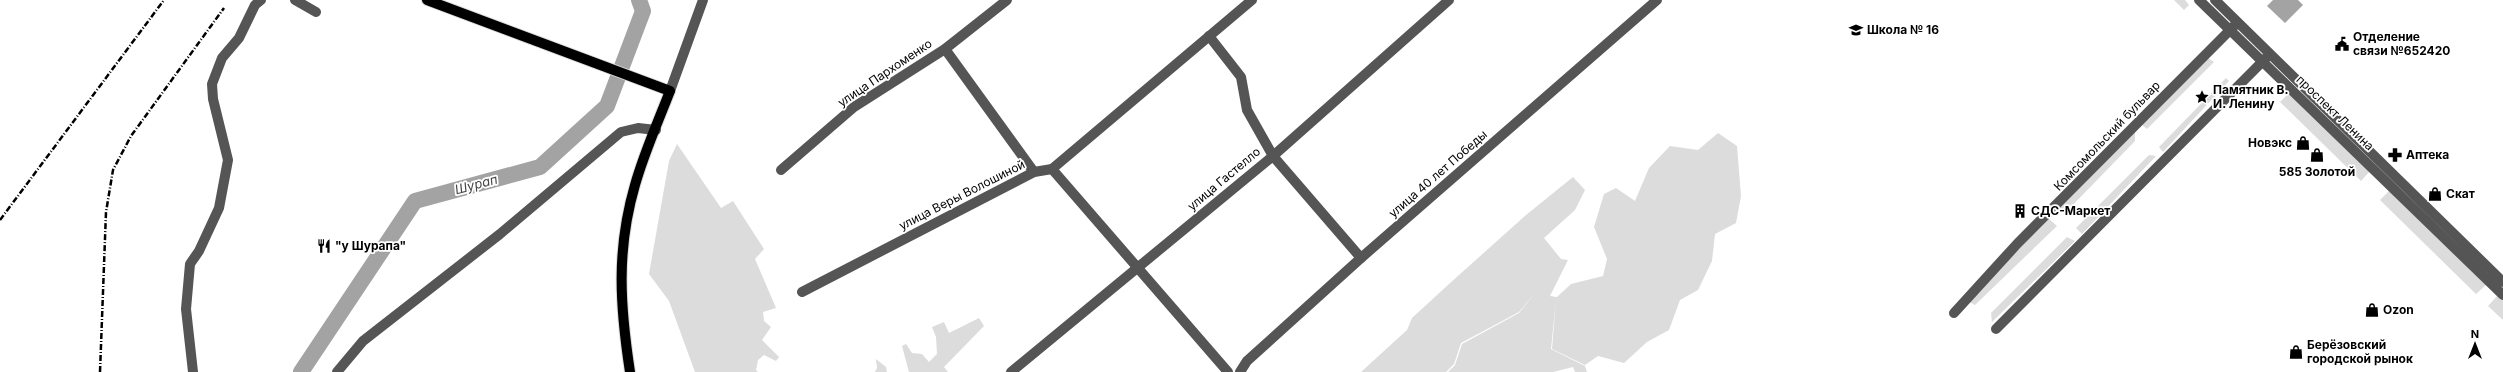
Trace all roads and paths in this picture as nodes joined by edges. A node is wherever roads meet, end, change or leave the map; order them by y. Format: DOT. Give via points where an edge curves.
graph roads {
  1 [pos="261,0"];
  2 [pos="295,0"];
  3 [pos="427,0"];
  4 [pos="703,0"];
  5 [pos="1007,0"];
  6 [pos="1252,0"];
  7 [pos="1449,0"];
  8 [pos="1657,0"];
  9 [pos="2200,0"];
  10 [pos="2215,0"];
  11 [pos="316,12"];
  12 [pos="2233,26"];
  13 [pos="1209,36"];
  14 [pos="944,49"];
  15 [pos="2266,58"];
  16 [pos="670,91"];
  17 [pos="656,130"];
  18 [pos="1273,156"];
  19 [pos="1052,169"];
  20 [pos="781,170"];
  21 [pos="1034,172"];
  22 [pos="2383,172"];
  23 [pos="1361,258"];
  24 [pos="1138,269"];
  25 [pos="2503,282"];
  26 [pos="802,292"];
  27 [pos="2503,295"];
  28 [pos="1954,313"];
  29 [pos="1996,329"];
  30 [pos="193,372"];
  31 [pos="337,372"];
  32 [pos="630,372"];
  33 [pos="1011,372"];
  34 [pos="1228,372"];
  35 [pos="1240,372"];
  1 -- 30 [label="street" via="255,5 239,38 222,58 212,84 213,99 228,160 227,178 219,208 199,251 190,264 186,309"];
  2 -- 11 [label="street"];
  3 -- 16 [label="main road"];
  4 -- 16 [label="street"];
  5 -- 14 [label="street, улица Пархоменко"];
  6 -- 13 [label="street"];
  7 -- 18 [label="street, улица Гастелло"];
  8 -- 23 [label="street, улица 40 лет Победы"];
  9 -- 12 [label="street, проспект Ленина"];
  10 -- 12 [label="street, проспект Ленина"];
  12 -- 15 [label="street, проспект Ленина"];
  12 -- 28 [label="street, Комсомольский бульвар" via="2017,244"];
  13 -- 18 [label="street" via="1241,77 1247,110"];
  13 -- 19 [label="street"];
  14 -- 20 [label="street, улица Пархоменко" via="854,106"];
  14 -- 21 [label="street"];
  15 -- 22 [label="street, проспект Ленина"];
  15 -- 29 [label="street"];
  16 -- 17 [label="main road"];
  17 -- 31 [label="street" via="638,128 621,132 500,234 363,341"];
  17 -- 32 [label="main road" via="635,185 620,266"];
  18 -- 23 [label="street"];
  18 -- 24 [label="street, улица Гастелло"];
  19 -- 21 [label="street, улица Веры Волошиной"];
  19 -- 24 [label="street"];
  21 -- 26 [label="street, улица Веры Волошиной"];
  22 -- 25 [label="street, проспект Ленина"];
  22 -- 27 [label="street, проспект Ленина"];
  23 -- 35 [label="street, улица 40 лет Победы" via="1253,356"];
  24 -- 33 [label="street, улица Гастелло"];
  24 -- 34 [label="street"];
}
